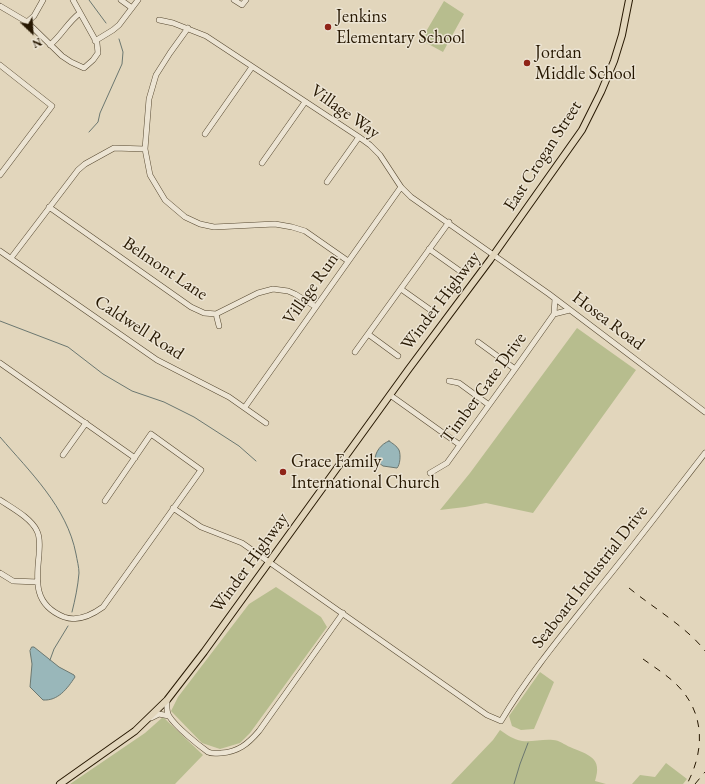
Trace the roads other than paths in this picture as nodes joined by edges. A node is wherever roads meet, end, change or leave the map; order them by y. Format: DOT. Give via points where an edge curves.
graph roads {
  1 [pos="2,0"];
  2 [pos="43,0"];
  3 [pos="73,0"];
  4 [pos="121,0"];
  5 [pos="138,0"];
  6 [pos="234,0"];
  7 [pos="246,0"];
  8 [pos="629,0"];
  9 [pos="0,4"];
  10 [pos="132,8"];
  11 [pos="80,13"];
  12 [pos="159,20"];
  13 [pos="27,22"];
  14 [pos="188,28"];
  15 [pos="95,41"];
  16 [pos="50,45"];
  17 [pos="0,65"];
  18 [pos="252,67"];
  19 [pos="306,102"];
  20 [pos="205,134"];
  21 [pos="359,137"];
  22 [pos="145,148"];
  23 [pos="262,163"];
  24 [pos="0,175"];
  25 [pos="327,182"];
  26 [pos="401,187"];
  27 [pos="49,207"];
  28 [pos="449,222"];
  29 [pos="429,249"];
  30 [pos="0,251"];
  31 [pos="494,254"];
  32 [pos="11,258"];
  33 [pos="348,261"];
  34 [pos="460,271"];
  35 [pos="401,288"];
  36 [pos="555,299"];
  37 [pos="316,307"];
  38 [pos="570,310"];
  39 [pos="432,311"];
  40 [pos="216,314"];
  41 [pos="554,314"];
  42 [pos="219,326"];
  43 [pos="368,334"];
  44 [pos="478,342"];
  45 [pos="355,352"];
  46 [pos="398,356"];
  47 [pos="0,362"];
  48 [pos="515,369"];
  49 [pos="449,382"];
  50 [pos="390,395"];
  51 [pos="489,405"];
  52 [pos="245,407"];
  53 [pos="705,412"];
  54 [pos="266,423"];
  55 [pos="86,424"];
  56 [pos="460,445"];
  57 [pos="705,453"];
  58 [pos="63,455"];
  59 [pos="135,458"];
  60 [pos="430,473"];
  61 [pos="0,500"];
  62 [pos="105,502"];
  63 [pos="173,508"];
  64 [pos="270,562"];
  65 [pos="0,574"];
  66 [pos="38,582"];
  67 [pos="343,613"];
  68 [pos="168,700"];
  69 [pos="169,716"];
  70 [pos="151,718"];
  71 [pos="60,784"];
  1 -- 9 [label="street"];
  2 -- 13 [label="street" via="34,16"];
  3 -- 11 [label="street"];
  4 -- 10 [label="street"];
  5 -- 10 [label="street"];
  6 -- 7 [label="street" via="242,5"];
  8 -- 31 [label="main road, East Crogan Street" via="614,61 582,130"];
  9 -- 13 [label="street"];
  10 -- 15 [label="street" via="119,25"];
  11 -- 15 [label="street"];
  11 -- 16 [label="street" via="70,20 59,37"];
  12 -- 14 [label="street, Village Way"];
  13 -- 16 [label="street"];
  14 -- 18 [label="street, Village Way" via="206,36"];
  14 -- 22 [label="street" via="156,75 150,99"];
  15 -- 16 [label="street" via="98,53 84,68 71,62"];
  17 -- 24 [label="street" via="52,106"];
  18 -- 19 [label="street, Village Way"];
  18 -- 20 [label="street"];
  19 -- 21 [label="street, Village Way"];
  19 -- 23 [label="street"];
  21 -- 25 [label="street"];
  21 -- 26 [label="street, Village Way" via="380,155"];
  22 -- 27 [label="street" via="114,148 85,164"];
  22 -- 33 [label="street" via="150,175 157,188 165,200 185,217 214,228 275,224 292,227 305,231"];
  26 -- 28 [label="street, Village Way" via="411,197"];
  26 -- 33 [label="street, Village Run"];
  27 -- 32 [label="street"];
  27 -- 40 [label="street, Belmont Lane" via="191,307 204,313"];
  28 -- 29 [label="street"];
  28 -- 31 [label="street, Village Way"];
  29 -- 34 [label="street"];
  29 -- 35 [label="street"];
  30 -- 32 [label="street, Caldwell Road"];
  31 -- 36 [label="street, Hosea Road"];
  31 -- 50 [label="main road, Winder Highway"];
  32 -- 52 [label="street, Caldwell Road" via="157,360"];
  33 -- 37 [label="street, Village Run"];
  35 -- 39 [label="street"];
  35 -- 43 [label="street"];
  36 -- 38 [label="street, Hosea Road"];
  36 -- 41 [label="street"];
  37 -- 40 [label="street, Belmont Lane" via="288,291 273,289 258,293"];
  37 -- 52 [label="street, Village Run"];
  38 -- 41 [label="street"];
  38 -- 53 [label="street, Hosea Road"];
  40 -- 42 [label="street"];
  41 -- 48 [label="street, Timber Gate Drive"];
  43 -- 45 [label="street"];
  43 -- 46 [label="street"];
  44 -- 48 [label="street"];
  47 -- 55 [label="street"];
  48 -- 51 [label="street, Timber Gate Drive"];
  49 -- 51 [label="street" via="459,383"];
  50 -- 56 [label="street"];
  50 -- 64 [label="main road, Winder Highway"];
  51 -- 56 [label="street, Timber Gate Drive"];
  52 -- 54 [label="street, Caldwell Road"];
  55 -- 58 [label="street"];
  55 -- 59 [label="street"];
  56 -- 60 [label="street, Timber Gate Drive" via="447,463"];
  57 -- 67 [label="street, Seaboard Industrial Drive" via="574,620 501,721 486,715"];
  59 -- 62 [label="street"];
  59 -- 63 [label="street" via="151,434 201,470"];
  61 -- 66 [label="street" via="27,519 36,529 40,539"];
  63 -- 64 [label="street" via="201,527 242,543"];
  63 -- 66 [label="street" via="103,606 94,614 69,619 57,614 45,605 38,591"];
  64 -- 67 [label="street"];
  64 -- 68 [label="main road, Winder Highway"];
  65 -- 66 [label="street" via="13,581"];
  67 -- 69 [label="street" via="259,731 244,746 232,752 210,753"];
  68 -- 69 [label="street"];
  68 -- 70 [label="main road, Winder Highway"];
  69 -- 70 [label="street" via="159,714"];
  70 -- 71 [label="main road, Winder Highway"];
}
